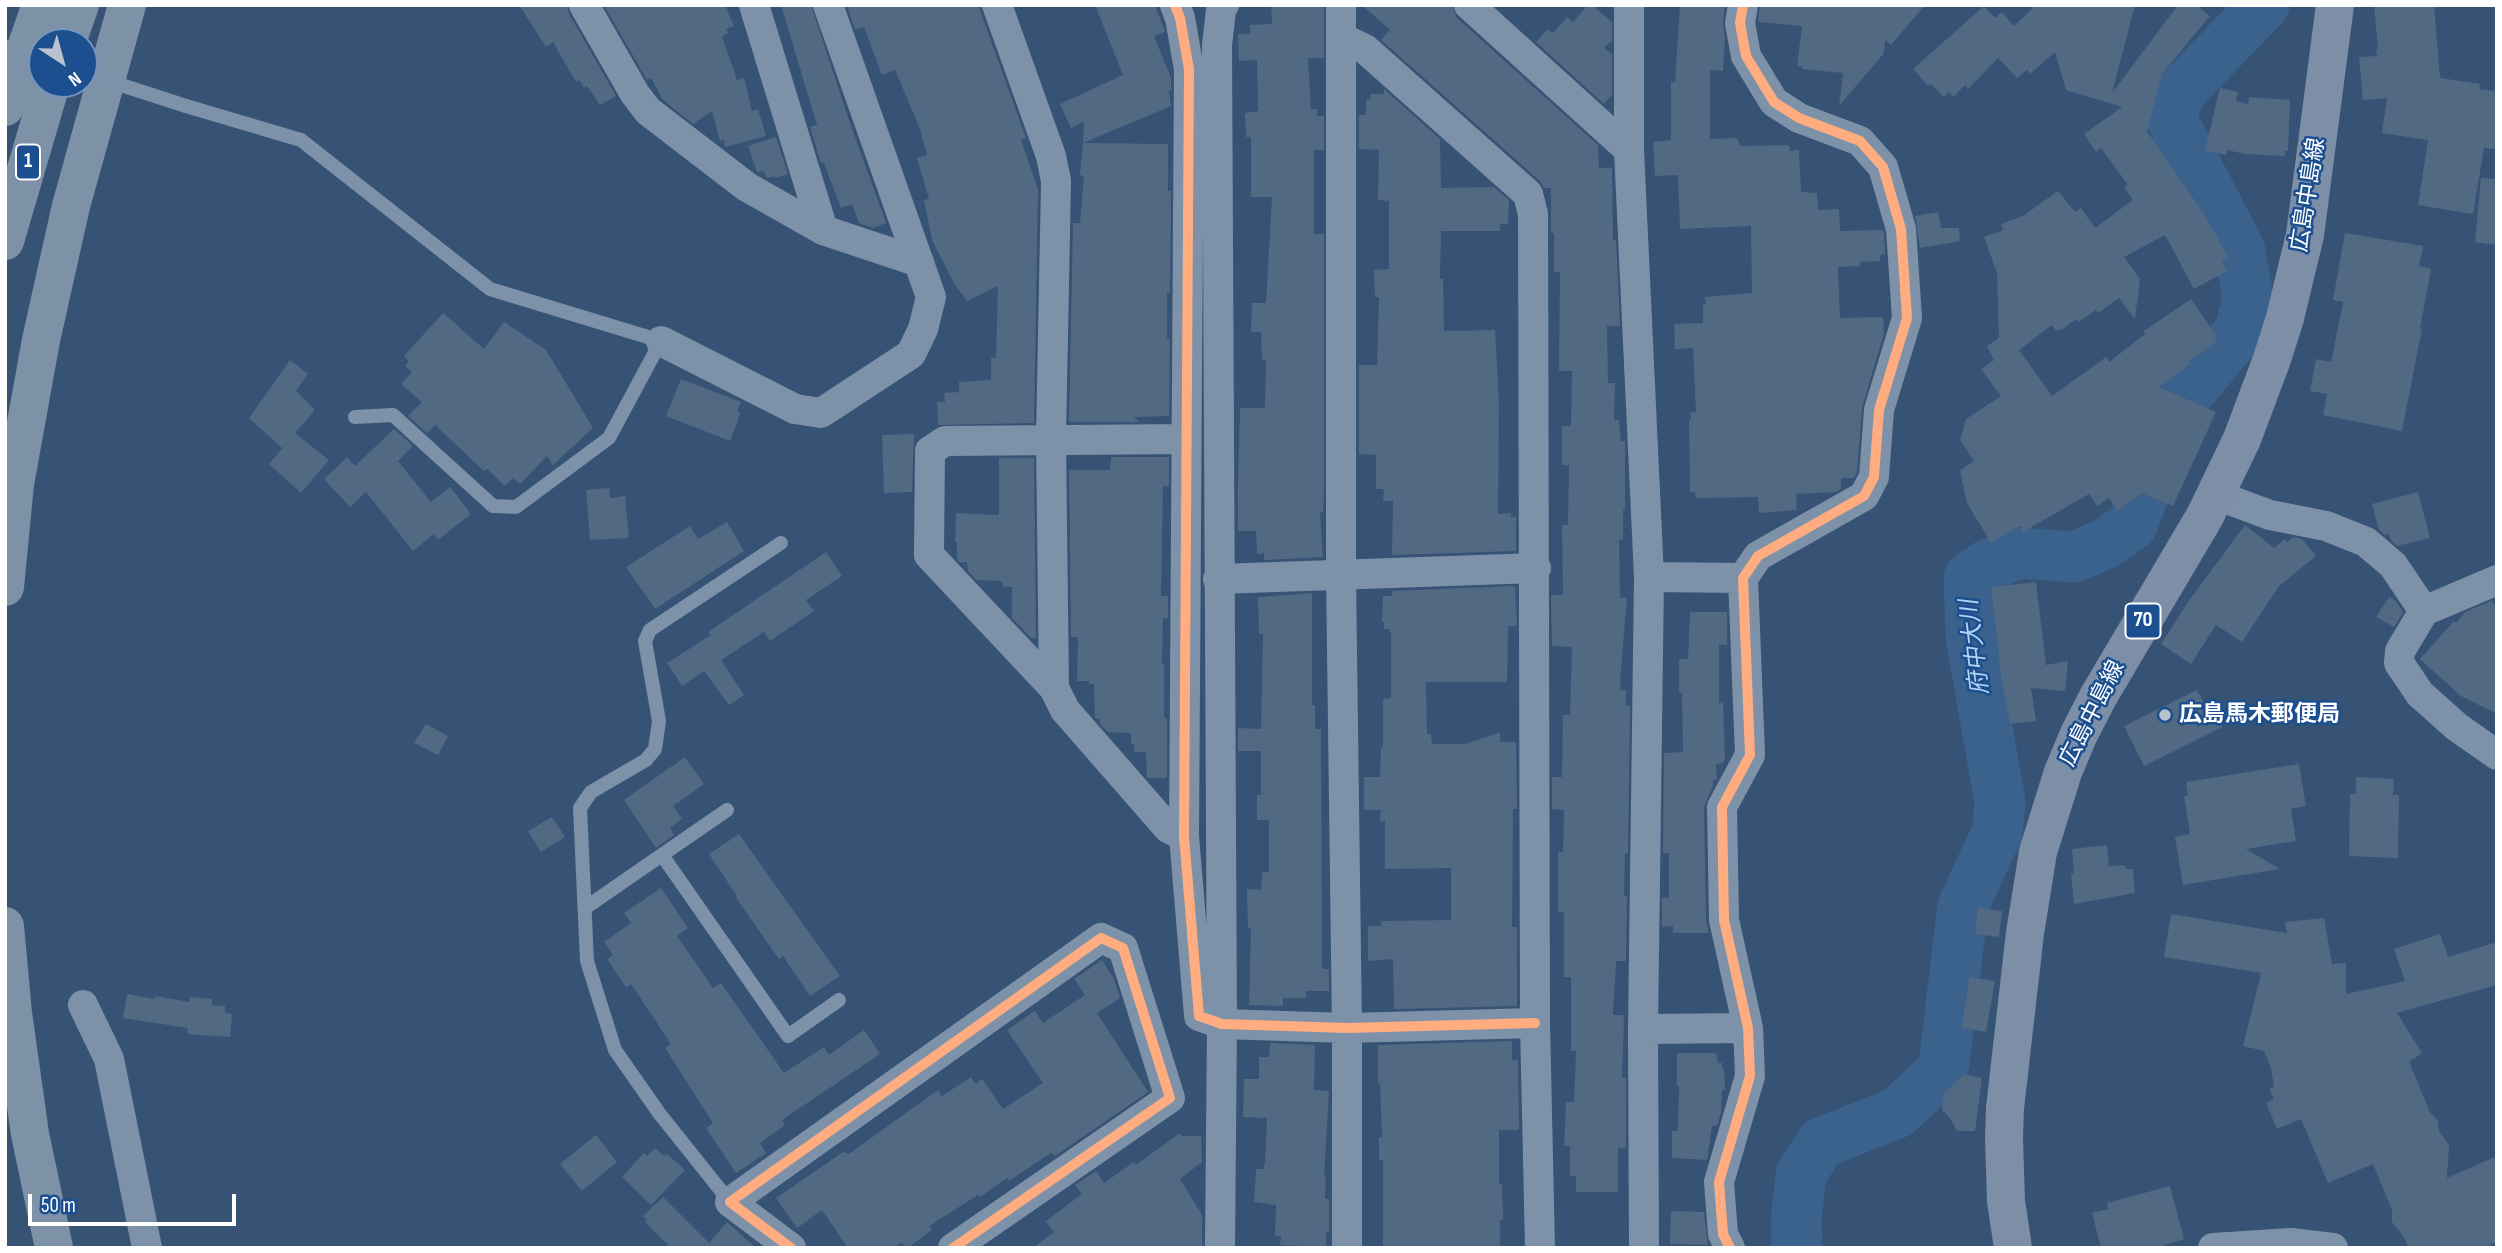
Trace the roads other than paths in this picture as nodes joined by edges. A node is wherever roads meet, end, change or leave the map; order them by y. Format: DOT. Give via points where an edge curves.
graph roads {
  1 [pos="26,5"];
  2 [pos="41,5"];
  3 [pos="80,5"];
  4 [pos="127,5"];
  5 [pos="584,5"];
  6 [pos="754,5"];
  7 [pos="828,5"];
  8 [pos="996,5"];
  9 [pos="1341,5"];
  10 [pos="1469,5"];
  11 [pos="1629,5"];
  12 [pos="1744,5"];
  13 [pos="2335,5"];
  14 [pos="1222,8"];
  15 [pos="1178,11"];
  16 [pos="72,28"];
  17 [pos="1342,38"];
  18 [pos="5,47"];
  19 [pos="28,54"];
  20 [pos="5,69"];
  21 [pos="98,78"];
  22 [pos="47,98"];
  23 [pos="5,107"];
  24 [pos="1629,150"];
  25 [pos="823,230"];
  26 [pos="5,241"];
  27 [pos="919,262"];
  28 [pos="661,341"];
  29 [pos="355,417"];
  30 [pos="1051,439"];
  31 [pos="1185,439"];
  32 [pos="2216,495"];
  33 [pos="781,543"];
  34 [pos="1536,568"];
  35 [pos="1341,575"];
  36 [pos="1649,577"];
  37 [pos="1743,578"];
  38 [pos="1218,579"];
  39 [pos="2497,580"];
  40 [pos="5,587"];
  41 [pos="2424,611"];
  42 [pos="1054,688"];
  43 [pos="2497,755"];
  44 [pos="727,810"];
  45 [pos="1184,836"];
  46 [pos="662,855"];
  47 [pos="585,908"];
  48 [pos="5,926"];
  49 [pos="839,1000"];
  50 [pos="83,1005"];
  51 [pos="1535,1023"];
  52 [pos="1222,1024"];
  53 [pos="1347,1028"];
  54 [pos="1748,1028"];
  55 [pos="1643,1029"];
  56 [pos="730,1202"];
  57 [pos="54,1248"];
  58 [pos="147,1248"];
  59 [pos="791,1248"];
  60 [pos="953,1248"];
  61 [pos="1220,1248"];
  62 [pos="1347,1248"];
  63 [pos="1540,1248"];
  64 [pos="1644,1248"];
  65 [pos="1730,1248"];
  66 [pos="2013,1248"];
  67 [pos="2213,1248"];
  68 [pos="2333,1248"];
  1 -- 20 [label="highway"];
  2 -- 23 [label="highway"];
  3 -- 16 [label="highway"];
  4 -- 40 [label="highway" via="71,206 41,340 16,484"];
  5 -- 25 [label="street" via="648,111 747,187"];
  6 -- 25 [label="street"];
  7 -- 27 [label="street"];
  8 -- 30 [label="street" via="1056,181"];
  9 -- 17 [label="street"];
  10 -- 24 [label="street"];
  11 -- 24 [label="street"];
  12 -- 37 [label="street" via="1740,23 1746,56 1774,102 1799,118 1860,141 1883,167 1901,229 1907,318 1879,410 1874,477 1864,496 1758,556"];
  13 -- 32 [label="main road, 広島中島線 / 70" via="2312,193 2296,277 2258,399"];
  14 -- 15 [label="street"];
  14 -- 38 [label="street" via="1217,45"];
  15 -- 31 [label="street" via="1189,69"];
  17 -- 34 [label="street" via="1364,49 1528,194 1533,214"];
  17 -- 35 [label="street"];
  18 -- 19 [label="lane, bridge"];
  21 -- 28 [label="lane, bridge" via="301,140 490,289"];
  22 -- 26 [label="highway, 1"];
  24 -- 36 [label="street"];
  25 -- 27 [label="street"];
  27 -- 28 [label="street" via="931,297 911,354 821,413 795,409"];
  28 -- 29 [label="lane" via="609,438 516,507 493,506 393,415"];
  30 -- 31 [label="street"];
  30 -- 42 [label="street"];
  30 -- 42 [label="street" via="945,441 930,451 929,555"];
  31 -- 45 [label="street"];
  32 -- 41 [label="street" via="2366,542 2393,565"];
  32 -- 66 [label="main road, 広島中島線 / 70" via="2079,734 2038,852 2005,1108 2006,1201"];
  33 -- 47 [label="lane" via="650,630 645,641 659,721 655,749 646,760 592,792 580,808"];
  34 -- 35 [label="street"];
  34 -- 51 [label="street"];
  35 -- 38 [label="street"];
  35 -- 53 [label="street"];
  36 -- 37 [label="street"];
  36 -- 55 [label="street"];
  37 -- 54 [label="street" via="1750,755 1722,807 1724,920"];
  38 -- 52 [label="street"];
  39 -- 41 [label="street"];
  41 -- 43 [label="street" via="2400,651 2399,663 2420,694"];
  42 -- 45 [label="street" via="1065,710 1168,828"];
  44 -- 46 [label="lane"];
  45 -- 52 [label="street" via="1199,1016"];
  46 -- 47 [label="lane"];
  46 -- 49 [label="lane" via="788,1036"];
  47 -- 56 [label="lane" via="587,961 615,1049"];
  48 -- 57 [label="highway" via="30,1134"];
  50 -- 58 [label="street" via="108,1059"];
  51 -- 53 [label="street"];
  51 -- 63 [label="street"];
  52 -- 53 [label="street"];
  52 -- 61 [label="street"];
  53 -- 62 [label="street"];
  54 -- 55 [label="street"];
  54 -- 65 [label="street" via="1750,1076 1719,1182 1723,1234"];
  55 -- 64 [label="street"];
  56 -- 59 [label="street"];
  56 -- 60 [label="street" via="1101,937 1123,948 1170,1098"];
  67 -- 68 [label="street" via="2291,1243"];
}
